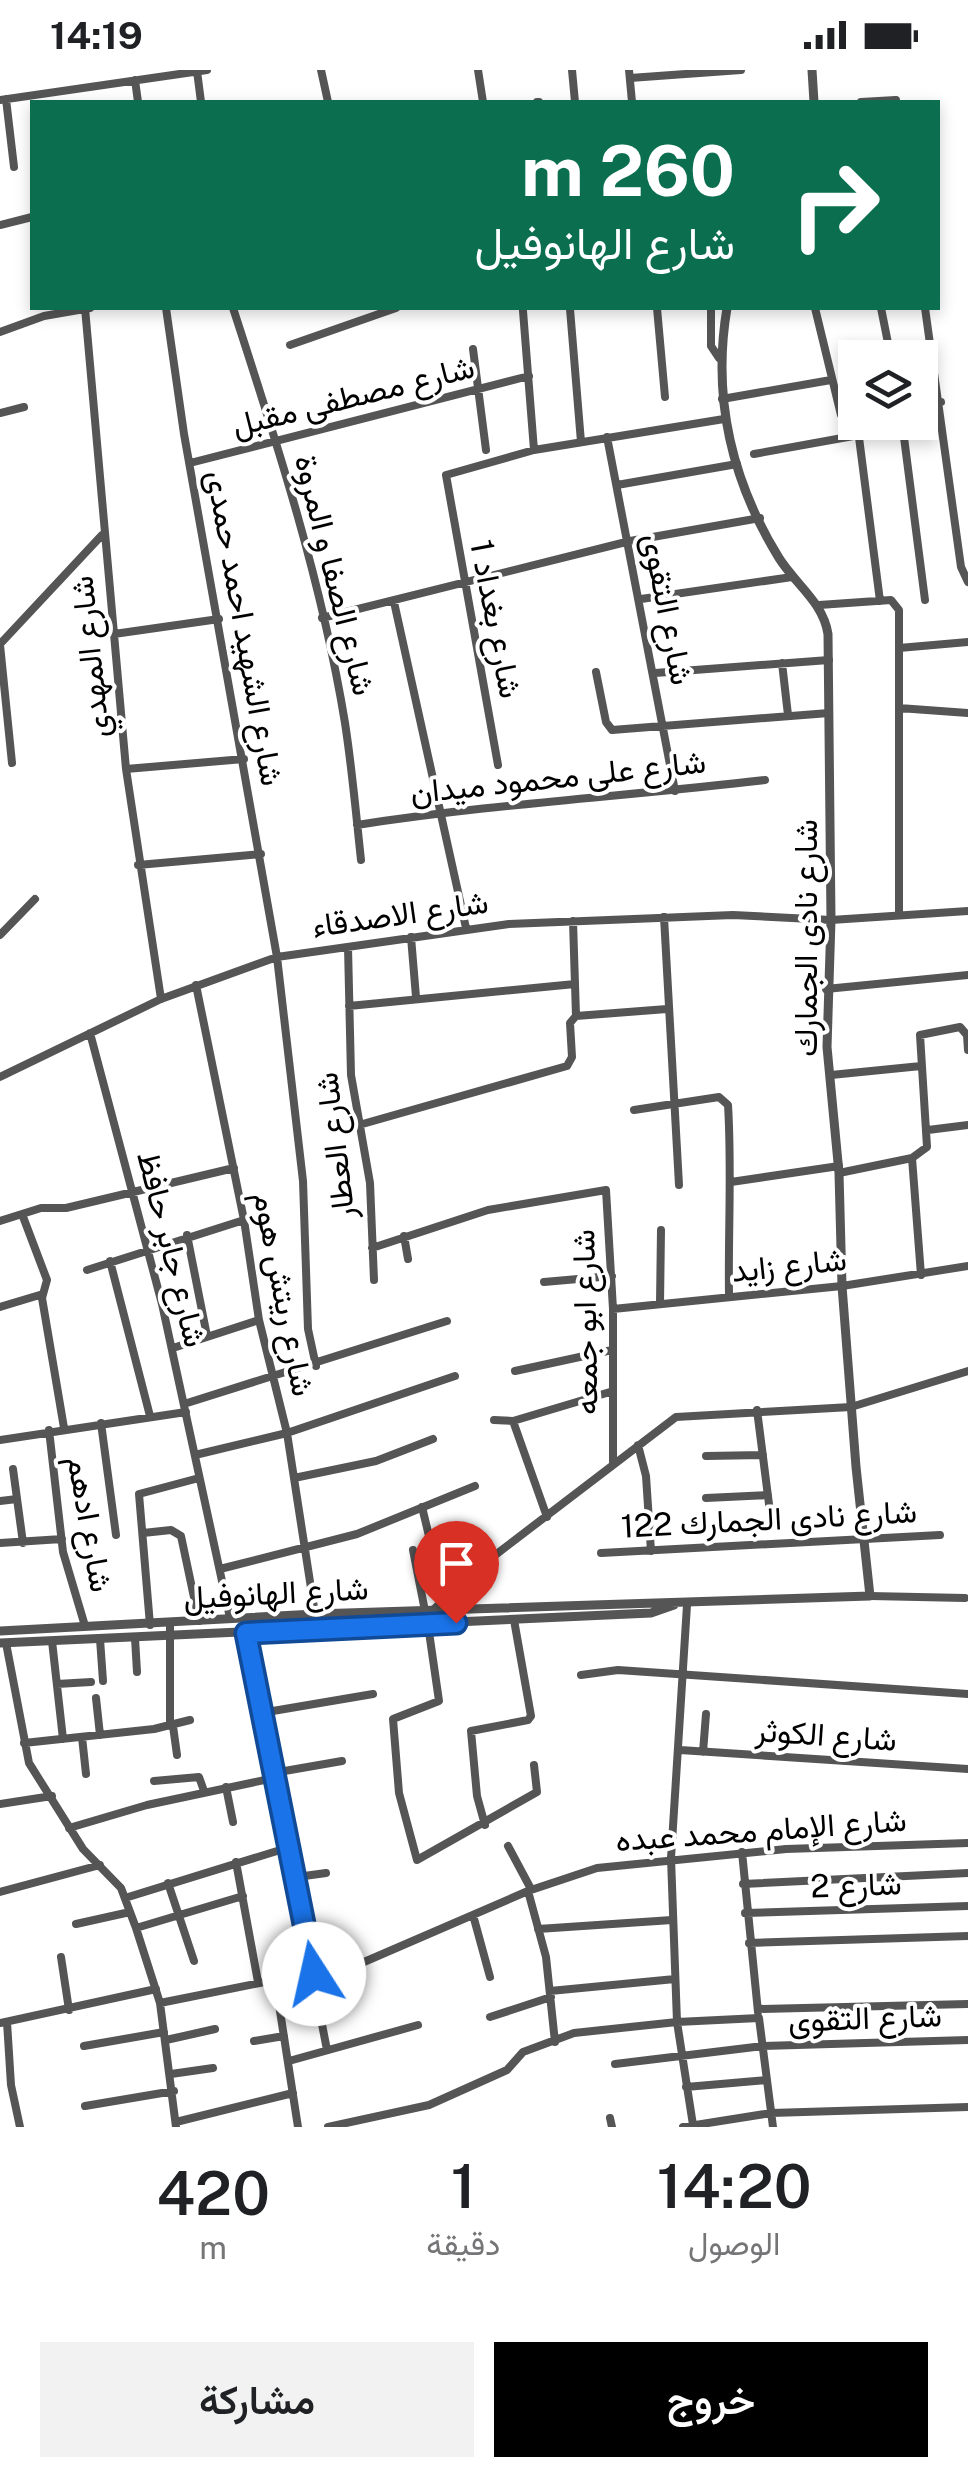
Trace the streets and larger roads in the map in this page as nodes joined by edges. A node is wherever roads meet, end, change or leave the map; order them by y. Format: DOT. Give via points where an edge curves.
graph roads {
  1 [pos="207,70"];
  2 [pos="321,70"];
  3 [pos="478,70"];
  4 [pos="572,70"];
  5 [pos="741,70"];
  6 [pos="812,70"];
  7 [pos="197,71"];
  8 [pos="629,74"];
  9 [pos="135,80"];
  10 [pos="60,91"];
  11 [pos="3,99"];
  12 [pos="61,100"];
  13 [pos="138,100"];
  14 [pos="201,100"];
  15 [pos="328,100"];
  16 [pos="483,100"];
  17 [pos="575,100"];
  18 [pos="632,100"];
  19 [pos="814,100"];
  20 [pos="14,167"];
  21 [pos="30,218"];
  22 [pos="0,225"];
  23 [pos="76,310"];
  24 [pos="87,310"];
  25 [pos="166,310"];
  26 [pos="234,310"];
  27 [pos="390,310"];
  28 [pos="570,310"];
  29 [pos="657,310"];
  30 [pos="712,310"];
  31 [pos="727,310"];
  32 [pos="815,310"];
  33 [pos="881,310"];
  34 [pos="925,310"];
  35 [pos="524,311"];
  36 [pos="0,332"];
  37 [pos="887,340"];
  38 [pos="290,345"];
  39 [pos="473,350"];
  40 [pos="719,358"];
  41 [pos="529,376"];
  42 [pos="831,380"];
  43 [pos="478,390"];
  44 [pos="664,397"];
  45 [pos="720,399"];
  46 [pos="940,402"];
  47 [pos="24,407"];
  48 [pos="838,407"];
  49 [pos="0,413"];
  50 [pos="724,419"];
  51 [pos="607,437"];
  52 [pos="838,439"];
  53 [pos="861,440"];
  54 [pos="904,440"];
  55 [pos="276,441"];
  56 [pos="581,442"];
  57 [pos="486,450"];
  58 [pos="534,450"];
  59 [pos="754,454"];
  60 [pos="190,464"];
  61 [pos="737,464"];
  62 [pos="616,484"];
  63 [pos="760,518"];
  64 [pos="102,535"];
  65 [pos="630,540"];
  66 [pos="792,577"];
  67 [pos="968,582"];
  68 [pos="463,583"];
  69 [pos="641,599"];
  70 [pos="925,600"];
  71 [pos="880,601"];
  72 [pos="394,602"];
  73 [pos="819,605"];
  74 [pos="322,618"];
  75 [pos="219,619"];
  76 [pos="114,634"];
  77 [pos="968,642"];
  78 [pos="0,644"];
  79 [pos="899,648"];
  80 [pos="829,660"];
  81 [pos="782,663"];
  82 [pos="596,672"];
  83 [pos="655,672"];
  84 [pos="899,708"];
  85 [pos="829,713"];
  86 [pos="968,713"];
  87 [pos="788,715"];
  88 [pos="664,725"];
  89 [pos="244,759"];
  90 [pos="12,763"];
  91 [pos="498,765"];
  92 [pos="126,770"];
  93 [pos="765,780"];
  94 [pos="674,791"];
  95 [pos="439,812"];
  96 [pos="357,824"];
  97 [pos="261,854"];
  98 [pos="361,860"];
  99 [pos="138,865"];
  100 [pos="35,899"];
  101 [pos="968,911"];
  102 [pos="899,914"];
  103 [pos="664,917"];
  104 [pos="832,920"];
  105 [pos="573,921"];
  106 [pos="466,928"];
  107 [pos="0,935"];
  108 [pos="411,938"];
  109 [pos="348,947"];
  110 [pos="277,957"];
  111 [pos="968,975"];
  112 [pos="575,984"];
  113 [pos="196,985"];
  114 [pos="826,989"];
  115 [pos="416,997"];
  116 [pos="161,999"];
  117 [pos="349,1006"];
  118 [pos="667,1010"];
  119 [pos="576,1016"];
  120 [pos="90,1033"];
  121 [pos="968,1050"];
  122 [pos="921,1066"];
  123 [pos="831,1075"];
  124 [pos="0,1076"];
  125 [pos="676,1104"];
  126 [pos="634,1110"];
  127 [pos="358,1124"];
  128 [pos="968,1125"];
  129 [pos="928,1130"];
  130 [pos="912,1158"];
  131 [pos="234,1168"];
  132 [pos="839,1169"];
  133 [pos="731,1182"];
  134 [pos="679,1185"];
  135 [pos="133,1191"];
  136 [pos="22,1214"];
  137 [pos="244,1220"];
  138 [pos="0,1221"];
  139 [pos="662,1230"];
  140 [pos="186,1236"];
  141 [pos="404,1236"];
  142 [pos="148,1248"];
  143 [pos="372,1248"];
  144 [pos="408,1259"];
  145 [pos="110,1262"];
  146 [pos="968,1266"];
  147 [pos="87,1270"];
  148 [pos="922,1275"];
  149 [pos="612,1276"];
  150 [pos="374,1280"];
  151 [pos="544,1282"];
  152 [pos="842,1286"];
  153 [pos="43,1294"];
  154 [pos="729,1296"];
  155 [pos="660,1304"];
  156 [pos="0,1307"];
  157 [pos="613,1309"];
  158 [pos="259,1320"];
  159 [pos="447,1321"];
  160 [pos="208,1336"];
  161 [pos="173,1348"];
  162 [pos="612,1350"];
  163 [pos="316,1366"];
  164 [pos="516,1371"];
  165 [pos="968,1371"];
  166 [pos="455,1376"];
  167 [pos="276,1378"];
  168 [pos="610,1392"];
  169 [pos="851,1407"];
  170 [pos="185,1408"];
  171 [pos="757,1410"];
  172 [pos="150,1416"];
  173 [pos="494,1420"];
  174 [pos="513,1421"];
  175 [pos="101,1423"];
  176 [pos="64,1428"];
  177 [pos="48,1430"];
  178 [pos="286,1432"];
  179 [pos="433,1439"];
  180 [pos="0,1440"];
  181 [pos="638,1445"];
  182 [pos="763,1454"];
  183 [pos="195,1455"];
  184 [pos="706,1456"];
  185 [pos="613,1463"];
  186 [pos="13,1469"];
  187 [pos="199,1478"];
  188 [pos="294,1478"];
  189 [pos="475,1486"];
  190 [pos="768,1496"];
  191 [pos="706,1498"];
  192 [pos="17,1499"];
  193 [pos="0,1501"];
  194 [pos="422,1507"];
  195 [pos="770,1512"];
  196 [pos="547,1517"];
  197 [pos="143,1533"];
  198 [pos="940,1534"];
  199 [pos="116,1535"];
  200 [pos="429,1536"];
  201 [pos="863,1539"];
  202 [pos="62,1540"];
  203 [pos="0,1543"];
  204 [pos="23,1543"];
  205 [pos="304,1549"];
  206 [pos="413,1550"];
  207 [pos="650,1551"];
  208 [pos="601,1553"];
  209 [pos="220,1570"];
  210 [pos="870,1596"];
  211 [pos="965,1598"];
  212 [pos="674,1605"];
  213 [pos="687,1605"];
  214 [pos="429,1610"];
  215 [pos="315,1614"];
  216 [pos="230,1618"];
  217 [pos="514,1620"];
  218 [pos="199,1621"];
  219 [pos="170,1623"];
  220 [pos="150,1624"];
  221 [pos="428,1625"];
  222 [pos="85,1626"];
  223 [pos="0,1631"];
  224 [pos="246,1633"];
  225 [pos="170,1636"];
  226 [pos="135,1638"];
  227 [pos="100,1639"];
  228 [pos="52,1642"];
  229 [pos="3,1643"];
  230 [pos="138,1672"];
  231 [pos="581,1675"];
  232 [pos="685,1677"];
  233 [pos="103,1681"];
  234 [pos="90,1682"];
  235 [pos="57,1684"];
  236 [pos="373,1694"];
  237 [pos="968,1694"];
  238 [pos="96,1698"];
  239 [pos="15,1704"];
  240 [pos="0,1706"];
  241 [pos="261,1714"];
  242 [pos="706,1714"];
  243 [pos="190,1720"];
  244 [pos="172,1726"];
  245 [pos="100,1736"];
  246 [pos="82,1737"];
  247 [pos="64,1739"];
  248 [pos="24,1744"];
  249 [pos="680,1750"];
  250 [pos="703,1752"];
  251 [pos="176,1756"];
  252 [pos="342,1760"];
  253 [pos="534,1765"];
  254 [pos="968,1769"];
  255 [pos="86,1774"];
  256 [pos="273,1776"];
  257 [pos="154,1781"];
  258 [pos="226,1787"];
  259 [pos="204,1791"];
  260 [pos="52,1796"];
  261 [pos="0,1804"];
  262 [pos="233,1822"];
  263 [pos="485,1825"];
  264 [pos="69,1828"];
  265 [pos="968,1843"];
  266 [pos="508,1846"];
  267 [pos="290,1847"];
  268 [pos="742,1852"];
  269 [pos="670,1858"];
  270 [pos="236,1862"];
  271 [pos="100,1865"];
  272 [pos="326,1873"];
  273 [pos="968,1873"];
  274 [pos="297,1877"];
  275 [pos="168,1882"];
  276 [pos="743,1884"];
  277 [pos="530,1890"];
  278 [pos="0,1892"];
  279 [pos="243,1896"];
  280 [pos="124,1898"];
  281 [pos="968,1906"];
  282 [pos="130,1912"];
  283 [pos="179,1914"];
  284 [pos="745,1914"];
  285 [pos="472,1915"];
  286 [pos="672,1920"];
  287 [pos="76,1924"];
  288 [pos="136,1928"];
  289 [pos="538,1929"];
  290 [pos="968,1936"];
  291 [pos="749,1944"];
  292 [pos="61,1957"];
  293 [pos="194,1962"];
  294 [pos="314,1974"];
  295 [pos="490,1976"];
  296 [pos="275,1979"];
  297 [pos="674,1979"];
  298 [pos="258,1982"];
  299 [pos="156,1989"];
  300 [pos="550,1994"];
  301 [pos="160,2004"];
  302 [pos="968,2004"];
  303 [pos="69,2010"];
  304 [pos="758,2013"];
  305 [pos="490,2017"];
  306 [pos="3,2022"];
  307 [pos="677,2022"];
  308 [pos="418,2026"];
  309 [pos="215,2029"];
  310 [pos="165,2036"];
  311 [pos="284,2036"];
  312 [pos="968,2040"];
  313 [pos="254,2041"];
  314 [pos="555,2042"];
  315 [pos="84,2046"];
  316 [pos="762,2046"];
  317 [pos="327,2050"];
  318 [pos="681,2054"];
  319 [pos="289,2062"];
  320 [pos="615,2064"];
  321 [pos="214,2068"];
  322 [pos="171,2074"];
  323 [pos="767,2080"];
  324 [pos="686,2087"];
  325 [pos="174,2091"];
  326 [pos="293,2092"];
  327 [pos="86,2106"];
  328 [pos="968,2107"];
  329 [pos="771,2113"];
  330 [pos="176,2125"];
  331 [pos="693,2125"];
  332 [pos="20,2127"];
  333 [pos="298,2127"];
  334 [pos="328,2127"];
  335 [pos="682,2127"];
  336 [pos="773,2127"];
  1 -- 7 [label="street"];
  2 -- 15 [label="street"];
  3 -- 16 [label="street"];
  4 -- 17 [label="street"];
  5 -- 8 [label="street"];
  6 -- 19 [label="street"];
  7 -- 9 [label="street"];
  7 -- 14 [label="street"];
  8 -- 18 [label="street"];
  9 -- 10 [label="street"];
  9 -- 13 [label="street"];
  10 -- 11 [label="street"];
  10 -- 12 [label="street"];
  11 -- 20 [label="street"];
  21 -- 22 [label="street"];
  23 -- 36 [label="street"];
  24 -- 64 [label="street, شارع المهدي"];
  25 -- 60 [label="street, شارع الشهيد احمد حمدى"];
  26 -- 55 [label="street, شارع الصفا و المروة"];
  27 -- 38 [label="street"];
  28 -- 56 [label="street"];
  29 -- 44 [label="street"];
  30 -- 40 [label="street" via="711,346"];
  31 -- 40 [label="street"];
  32 -- 42 [label="street"];
  33 -- 37 [label="street"];
  34 -- 46 [label="street"];
  35 -- 41 [label="street"];
  39 -- 43 [label="street"];
  40 -- 45 [label="street"];
  41 -- 43 [label="street, شارع مصطفى مقبل"];
  41 -- 58 [label="street"];
  42 -- 45 [label="street"];
  42 -- 48 [label="street"];
  43 -- 55 [label="street, شارع مصطفى مقبل"];
  43 -- 57 [label="street"];
  45 -- 50 [label="street"];
  46 -- 67 [label="street" via="960,567"];
  47 -- 49 [label="street"];
  50 -- 51 [label="street"];
  50 -- 61 [label="street"];
  51 -- 56 [label="street"];
  51 -- 62 [label="street, شارع التقوى"];
  52 -- 59 [label="street"];
  53 -- 71 [label="street"];
  54 -- 70 [label="street"];
  55 -- 60 [label="street, شارع مصطفى مقبل"];
  55 -- 74 [label="street, شارع الصفا و المروة"];
  56 -- 58 [label="street"];
  58 -- 68 [label="street, شارع بغداد 1" via="449,474"];
  60 -- 75 [label="street, شارع الشهيد احمد حمدى"];
  61 -- 62 [label="street"];
  61 -- 63 [label="street"];
  62 -- 65 [label="street, شارع التقوى"];
  63 -- 65 [label="street"];
  63 -- 66 [label="street"];
  64 -- 76 [label="street, شارع المهدي"];
  64 -- 78 [label="street"];
  65 -- 68 [label="street"];
  65 -- 69 [label="street, شارع التقوى"];
  66 -- 69 [label="street"];
  66 -- 73 [label="street"];
  68 -- 72 [label="street"];
  68 -- 91 [label="street, شارع بغداد 1"];
  69 -- 83 [label="street, شارع التقوى"];
  71 -- 73 [label="street"];
  71 -- 79 [label="street" via="898,606"];
  72 -- 74 [label="street"];
  72 -- 95 [label="street, شارع الصفا و المروة"];
  73 -- 80 [label="street, شارع نادى الجمارك"];
  74 -- 96 [label="street, شارع الصفا و المروة" via="345,722"];
  75 -- 76 [label="street"];
  75 -- 89 [label="street, شارع الشهيد احمد حمدى"];
  76 -- 92 [label="street, شارع المهدي"];
  77 -- 79 [label="street"];
  78 -- 90 [label="street"];
  79 -- 84 [label="street"];
  80 -- 81 [label="street"];
  80 -- 85 [label="street, شارع نادى الجمارك"];
  81 -- 83 [label="street"];
  81 -- 87 [label="street"];
  82 -- 88 [label="street" via="608,727"];
  83 -- 88 [label="street, شارع التقوى"];
  84 -- 86 [label="street"];
  84 -- 102 [label="street"];
  85 -- 87 [label="street"];
  85 -- 104 [label="street, شارع نادى الجمارك"];
  87 -- 88 [label="street"];
  88 -- 94 [label="street, شارع التقوى"];
  89 -- 92 [label="street"];
  89 -- 97 [label="street, شارع الشهيد احمد حمدى"];
  92 -- 99 [label="street, شارع المهدي"];
  93 -- 94 [label="street, شارع على محمود ميدان"];
  94 -- 95 [label="street, شارع على محمود ميدان"];
  95 -- 96 [label="street, شارع على محمود ميدان"];
  95 -- 106 [label="street, شارع الصفا و المروة"];
  96 -- 98 [label="street, شارع الصفا و المروة"];
  97 -- 99 [label="street"];
  97 -- 110 [label="street, شارع الشهيد احمد حمدى"];
  99 -- 116 [label="street, شارع المهدي"];
  100 -- 107 [label="street"];
  101 -- 102 [label="street, شارع الاصدقاء"];
  102 -- 104 [label="street, شارع الاصدقاء"];
  103 -- 104 [label="street, شارع الاصدقاء"];
  103 -- 105 [label="street, شارع الاصدقاء"];
  103 -- 118 [label="street"];
  104 -- 114 [label="street, شارع نادى الجمارك"];
  105 -- 106 [label="street, شارع الاصدقاء"];
  105 -- 112 [label="street"];
  106 -- 108 [label="street, شارع الاصدقاء"];
  108 -- 109 [label="street, شارع الاصدقاء"];
  108 -- 115 [label="street"];
  109 -- 110 [label="street, شارع الاصدقاء"];
  109 -- 117 [label="street, شارع العطار"];
  110 -- 113 [label="street, شارع الاصدقاء"];
  110 -- 163 [label="street, شارع الشهيد احمد حمدى"];
  111 -- 114 [label="street"];
  112 -- 115 [label="street"];
  112 -- 119 [label="street"];
  113 -- 116 [label="street, شارع الاصدقاء"];
  113 -- 131 [label="street, شارع ريتش هوم"];
  114 -- 123 [label="street, شارع نادى الجمارك"];
  115 -- 117 [label="street"];
  116 -- 120 [label="street, شارع الاصدقاء"];
  117 -- 127 [label="street, شارع العطار"];
  118 -- 119 [label="street"];
  118 -- 125 [label="street"];
  119 -- 127 [label="street" via="567,1066"];
  120 -- 124 [label="street, شارع الاصدقاء"];
  120 -- 135 [label="street, شارع جابر حافظ"];
  121 -- 122 [label="street" via="960,1027 920,1035"];
  122 -- 123 [label="street"];
  122 -- 129 [label="street"];
  123 -- 132 [label="street, شارع نادى الجمارك"];
  125 -- 126 [label="street"];
  125 -- 133 [label="street" via="720,1097 726,1102"];
  125 -- 134 [label="street"];
  127 -- 143 [label="street, شارع العطار" via="370,1183"];
  128 -- 129 [label="street"];
  129 -- 130 [label="street" via="927,1147"];
  130 -- 132 [label="street"];
  130 -- 148 [label="street"];
  131 -- 135 [label="street"];
  131 -- 137 [label="street, شارع ريتش هوم"];
  132 -- 133 [label="street"];
  132 -- 152 [label="street, شارع نادى الجمارك"];
  133 -- 154 [label="street"];
  135 -- 136 [label="street"];
  135 -- 142 [label="street, شارع جابر حافظ"];
  136 -- 138 [label="street"];
  136 -- 153 [label="street" via="47,1280"];
  137 -- 140 [label="street"];
  137 -- 158 [label="street, شارع ريتش هوم"];
  139 -- 155 [label="street"];
  140 -- 142 [label="street"];
  140 -- 160 [label="street"];
  141 -- 143 [label="street"];
  141 -- 144 [label="street"];
  141 -- 149 [label="street, شارع ابو جمعه" via="488,1210 598,1189 608,1194"];
  142 -- 145 [label="street"];
  142 -- 161 [label="street, شارع جابر حافظ"];
  143 -- 150 [label="street, شارع العطار"];
  145 -- 147 [label="street"];
  145 -- 172 [label="street"];
  146 -- 148 [label="street, شارع زايد"];
  148 -- 152 [label="street, شارع زايد"];
  149 -- 151 [label="street"];
  149 -- 157 [label="street, شارع ابو جمعه"];
  152 -- 154 [label="street, شارع زايد"];
  152 -- 169 [label="street, شارع نادى الجمارك"];
  153 -- 156 [label="street"];
  153 -- 176 [label="street"];
  154 -- 155 [label="street, شارع زايد"];
  155 -- 157 [label="street, شارع زايد"];
  157 -- 162 [label="street, شارع ابو جمعه"];
  158 -- 160 [label="street"];
  158 -- 167 [label="street, شارع ريتش هوم"];
  159 -- 163 [label="street"];
  160 -- 161 [label="street"];
  161 -- 170 [label="street, شارع جابر حافظ"];
  162 -- 164 [label="street"];
  162 -- 168 [label="street, شارع ابو جمعه"];
  163 -- 167 [label="street"];
  165 -- 169 [label="street"];
  166 -- 178 [label="street"];
  167 -- 170 [label="street"];
  167 -- 178 [label="street, شارع ريتش هوم"];
  168 -- 174 [label="street"];
  168 -- 185 [label="street, شارع ابو جمعه"];
  169 -- 171 [label="street"];
  169 -- 201 [label="street, شارع نادى الجمارك"];
  170 -- 172 [label="street"];
  170 -- 183 [label="street, شارع جابر حافظ"];
  171 -- 181 [label="street" via="683,1414"];
  171 -- 182 [label="street"];
  172 -- 175 [label="street"];
  173 -- 174 [label="street"];
  174 -- 196 [label="street"];
  175 -- 176 [label="street"];
  175 -- 199 [label="street"];
  176 -- 177 [label="street"];
  177 -- 180 [label="street"];
  177 -- 202 [label="street, شارع ادهم"];
  178 -- 183 [label="street"];
  178 -- 188 [label="street, شارع ريتش هوم"];
  179 -- 188 [label="street" via="376,1462"];
  181 -- 185 [label="street"];
  181 -- 207 [label="street"];
  182 -- 184 [label="street"];
  182 -- 190 [label="street"];
  183 -- 187 [label="street, شارع جابر حافظ"];
  185 -- 196 [label="street"];
  186 -- 192 [label="street"];
  187 -- 197 [label="street" via="140,1491"];
  187 -- 209 [label="street, شارع جابر حافظ"];
  188 -- 205 [label="street, شارع ريتش هوم"];
  189 -- 194 [label="street"];
  190 -- 191 [label="street"];
  190 -- 195 [label="street"];
  192 -- 193 [label="street"];
  192 -- 204 [label="street"];
  194 -- 200 [label="street"];
  194 -- 205 [label="street"];
  196 -- 214 [label="street"];
  197 -- 218 [label="street" via="171,1530 181,1536"];
  197 -- 220 [label="street"];
  198 -- 201 [label="street, شارع نادى الجمارك 122"];
  201 -- 207 [label="street, شارع نادى الجمارك 122"];
  201 -- 210 [label="street, شارع نادى الجمارك"];
  202 -- 204 [label="street"];
  202 -- 222 [label="street, شارع ادهم"];
  203 -- 204 [label="street"];
  205 -- 209 [label="street"];
  205 -- 215 [label="street, شارع ريتش هوم"];
  206 -- 214 [label="street"];
  207 -- 208 [label="street, شارع نادى الجمارك 122"];
  209 -- 216 [label="street, شارع جابر حافظ"];
  210 -- 211 [label="street, شارع الهانوفيل"];
  210 -- 213 [label="street, شارع الهانوفيل"];
  212 -- 213 [label="street, شارع الهانوفيل"];
  212 -- 214 [label="street, شارع الهانوفيل"];
  212 -- 217 [label="street, شارع الهانوفيل" via="660,1612"];
  213 -- 232 [label="street"];
  214 -- 215 [label="street, شارع الهانوفيل"];
  215 -- 216 [label="street, شارع الهانوفيل"];
  216 -- 218 [label="street, شارع الهانوفيل"];
  217 -- 221 [label="street, شارع الهانوفيل"];
  217 -- 263 [label="street" via="532,1716 472,1731"];
  218 -- 219 [label="street, شارع الهانوفيل"];
  219 -- 220 [label="street, شارع الهانوفيل"];
  219 -- 225 [label="street"];
  220 -- 222 [label="street, شارع الهانوفيل"];
  221 -- 224 [label="street, شارع الهانوفيل"];
  221 -- 263 [label="street" via="439,1702 393,1719 399,1793 420,1862"];
  222 -- 223 [label="street, شارع الهانوفيل"];
  224 -- 225 [label="street, شارع الهانوفيل"];
  224 -- 241 [label="street"];
  225 -- 226 [label="street, شارع الهانوفيل"];
  225 -- 244 [label="street"];
  226 -- 227 [label="street, شارع الهانوفيل"];
  226 -- 230 [label="street"];
  227 -- 228 [label="street, شارع الهانوفيل"];
  227 -- 233 [label="street"];
  228 -- 229 [label="street, شارع الهانوفيل"];
  228 -- 235 [label="street"];
  229 -- 239 [label="street"];
  231 -- 232 [label="street" via="618,1670"];
  232 -- 237 [label="street"];
  232 -- 249 [label="street"];
  234 -- 235 [label="street"];
  235 -- 247 [label="street"];
  236 -- 241 [label="street"];
  238 -- 245 [label="street"];
  239 -- 240 [label="street"];
  239 -- 248 [label="street"];
  241 -- 256 [label="street"];
  242 -- 250 [label="street"];
  243 -- 244 [label="street"];
  244 -- 245 [label="street"];
  244 -- 251 [label="street"];
  245 -- 246 [label="street"];
  246 -- 247 [label="street"];
  246 -- 255 [label="street"];
  247 -- 248 [label="street"];
  248 -- 260 [label="street"];
  249 -- 250 [label="street, شارع الكوثر"];
  249 -- 269 [label="street"];
  250 -- 254 [label="street, شارع الكوثر"];
  252 -- 256 [label="street"];
  253 -- 263 [label="street" via="537,1792"];
  256 -- 258 [label="street"];
  256 -- 267 [label="street"];
  257 -- 259 [label="street" via="198,1777"];
  258 -- 259 [label="street"];
  258 -- 262 [label="street"];
  259 -- 264 [label="street"];
  260 -- 261 [label="street"];
  260 -- 264 [label="street"];
  264 -- 271 [label="street"];
  265 -- 268 [label="street, شارع الإمام محمد عبده"];
  266 -- 277 [label="street"];
  267 -- 270 [label="street"];
  267 -- 274 [label="street"];
  268 -- 269 [label="street, شارع الإمام محمد عبده"];
  268 -- 276 [label="street"];
  269 -- 277 [label="street, شارع الإمام محمد عبده" via="597,1868"];
  269 -- 286 [label="street"];
  270 -- 275 [label="street"];
  270 -- 279 [label="street"];
  271 -- 278 [label="street"];
  271 -- 280 [label="street"];
  272 -- 274 [label="street"];
  273 -- 276 [label="street"];
  274 -- 294 [label="street"];
  275 -- 280 [label="street"];
  275 -- 283 [label="street"];
  276 -- 284 [label="street"];
  277 -- 285 [label="street, شارع الإمام محمد عبده"];
  277 -- 289 [label="street"];
  279 -- 283 [label="street"];
  279 -- 298 [label="street"];
  280 -- 282 [label="street"];
  281 -- 284 [label="street, شارع 2"];
  282 -- 287 [label="street"];
  282 -- 288 [label="street"];
  283 -- 288 [label="street"];
  283 -- 293 [label="street"];
  284 -- 291 [label="street"];
  285 -- 294 [label="street, شارع الإمام محمد عبده" via="375,1958"];
  285 -- 295 [label="street"];
  286 -- 289 [label="street"];
  286 -- 297 [label="street"];
  288 -- 299 [label="street"];
  289 -- 300 [label="street"];
  290 -- 291 [label="street"];
  291 -- 304 [label="street"];
  292 -- 303 [label="street"];
  294 -- 296 [label="street, شارع الإمام محمد عبده"];
  294 -- 317 [label="street"];
  296 -- 298 [label="street, شارع الإمام محمد عبده"];
  296 -- 311 [label="street"];
  297 -- 300 [label="street"];
  297 -- 307 [label="street"];
  298 -- 301 [label="street, شارع الإمام محمد عبده"];
  299 -- 301 [label="street"];
  299 -- 303 [label="street"];
  300 -- 305 [label="street"];
  300 -- 314 [label="street"];
  301 -- 310 [label="street"];
  302 -- 304 [label="street"];
  303 -- 306 [label="street"];
  304 -- 307 [label="street"];
  304 -- 316 [label="street"];
  306 -- 332 [label="street"];
  307 -- 314 [label="street" via="609,2027"];
  307 -- 318 [label="street"];
  308 -- 317 [label="street"];
  309 -- 310 [label="street"];
  310 -- 315 [label="street"];
  310 -- 322 [label="street"];
  311 -- 313 [label="street"];
  311 -- 319 [label="street"];
  312 -- 316 [label="street, شارع التقوى"];
  314 -- 334 [label="street" via="523,2052 508,2070 429,2105"];
  316 -- 318 [label="street, شارع التقوى"];
  316 -- 323 [label="street"];
  317 -- 319 [label="street"];
  318 -- 320 [label="street, شارع التقوى"];
  318 -- 324 [label="street"];
  319 -- 326 [label="street"];
  321 -- 322 [label="street"];
  322 -- 325 [label="street"];
  323 -- 324 [label="street"];
  323 -- 329 [label="street"];
  324 -- 331 [label="street"];
  325 -- 327 [label="street"];
  325 -- 330 [label="street"];
  326 -- 330 [label="street"];
  326 -- 333 [label="street"];
  328 -- 329 [label="street"];
  329 -- 331 [label="street"];
  329 -- 336 [label="street"];
  331 -- 335 [label="street"];
}
